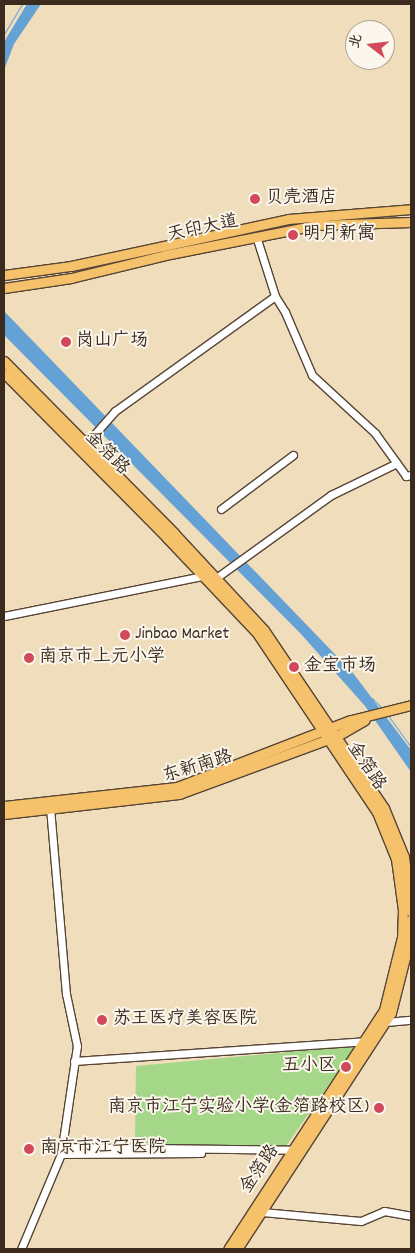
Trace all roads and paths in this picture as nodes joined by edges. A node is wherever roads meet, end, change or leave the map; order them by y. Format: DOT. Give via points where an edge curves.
graph roads {
  1 [pos="411,209"];
  2 [pos="411,222"];
  3 [pos="256,236"];
  4 [pos="4,275"];
  5 [pos="4,288"];
  6 [pos="275,296"];
  7 [pos="4,362"];
  8 [pos="4,373"];
  9 [pos="85,445"];
  10 [pos="293,455"];
  11 [pos="397,464"];
  12 [pos="411,475"];
  13 [pos="221,510"];
  14 [pos="203,576"];
  15 [pos="216,578"];
  16 [pos="4,616"];
  17 [pos="408,706"];
  18 [pos="330,734"];
  19 [pos="4,806"];
  20 [pos="50,808"];
  21 [pos="4,814"];
  22 [pos="409,911"];
  23 [pos="411,919"];
  24 [pos="411,1020"];
  25 [pos="386,1022"];
  26 [pos="364,1041"];
  27 [pos="74,1061"];
  28 [pos="62,1150"];
  29 [pos="297,1152"];
  30 [pos="262,1212"];
  31 [pos="411,1216"];
  32 [pos="21,1249"];
  33 [pos="228,1249"];
  34 [pos="237,1249"];
  1 -- 4 [label="main road, 天印大道" via="288,219 71,266"];
  2 -- 3 [label="main road, 天印大道" via="316,225"];
  3 -- 5 [label="main road, 天印大道" via="71,278"];
  3 -- 6 [label="street"];
  6 -- 9 [label="street" via="115,411"];
  6 -- 11 [label="street" via="312,375 375,433"];
  7 -- 9 [label="main road, 金箔路"];
  8 -- 14 [label="main road, 金箔路"];
  9 -- 15 [label="main road, 金箔路"];
  10 -- 13 [label="street"];
  11 -- 12 [label="street" via="406,476"];
  11 -- 15 [label="street" via="331,495"];
  14 -- 16 [label="street"];
  14 -- 18 [label="main road, 金箔路" via="256,634"];
  15 -- 18 [label="main road, 金箔路" via="264,630"];
  17 -- 18 [label="main road"];
  18 -- 19 [label="main road, 东新南路" via="177,787"];
  18 -- 20 [label="main road, 东新南路" via="179,794"];
  18 -- 22 [label="main road, 金箔路" via="384,808 404,857"];
  20 -- 21 [label="main road, 东新南路"];
  20 -- 27 [label="street" via="66,994 76,1046"];
  22 -- 26 [label="main road, 金箔路" via="384,1010"];
  23 -- 25 [label="main road, 金箔路" via="405,957"];
  24 -- 25 [label="street"];
  25 -- 29 [label="main road, 金箔路"];
  26 -- 27 [label="street"];
  26 -- 29 [label="main road, 金箔路"];
  27 -- 28 [label="street"];
  28 -- 29 [label="street"];
  28 -- 32 [label="street"];
  29 -- 30 [label="main road, 金箔路"];
  29 -- 33 [label="main road, 金箔路"];
  30 -- 31 [label="street" via="361,1221 384,1211"];
  30 -- 34 [label="main road, 金箔路"];
}
